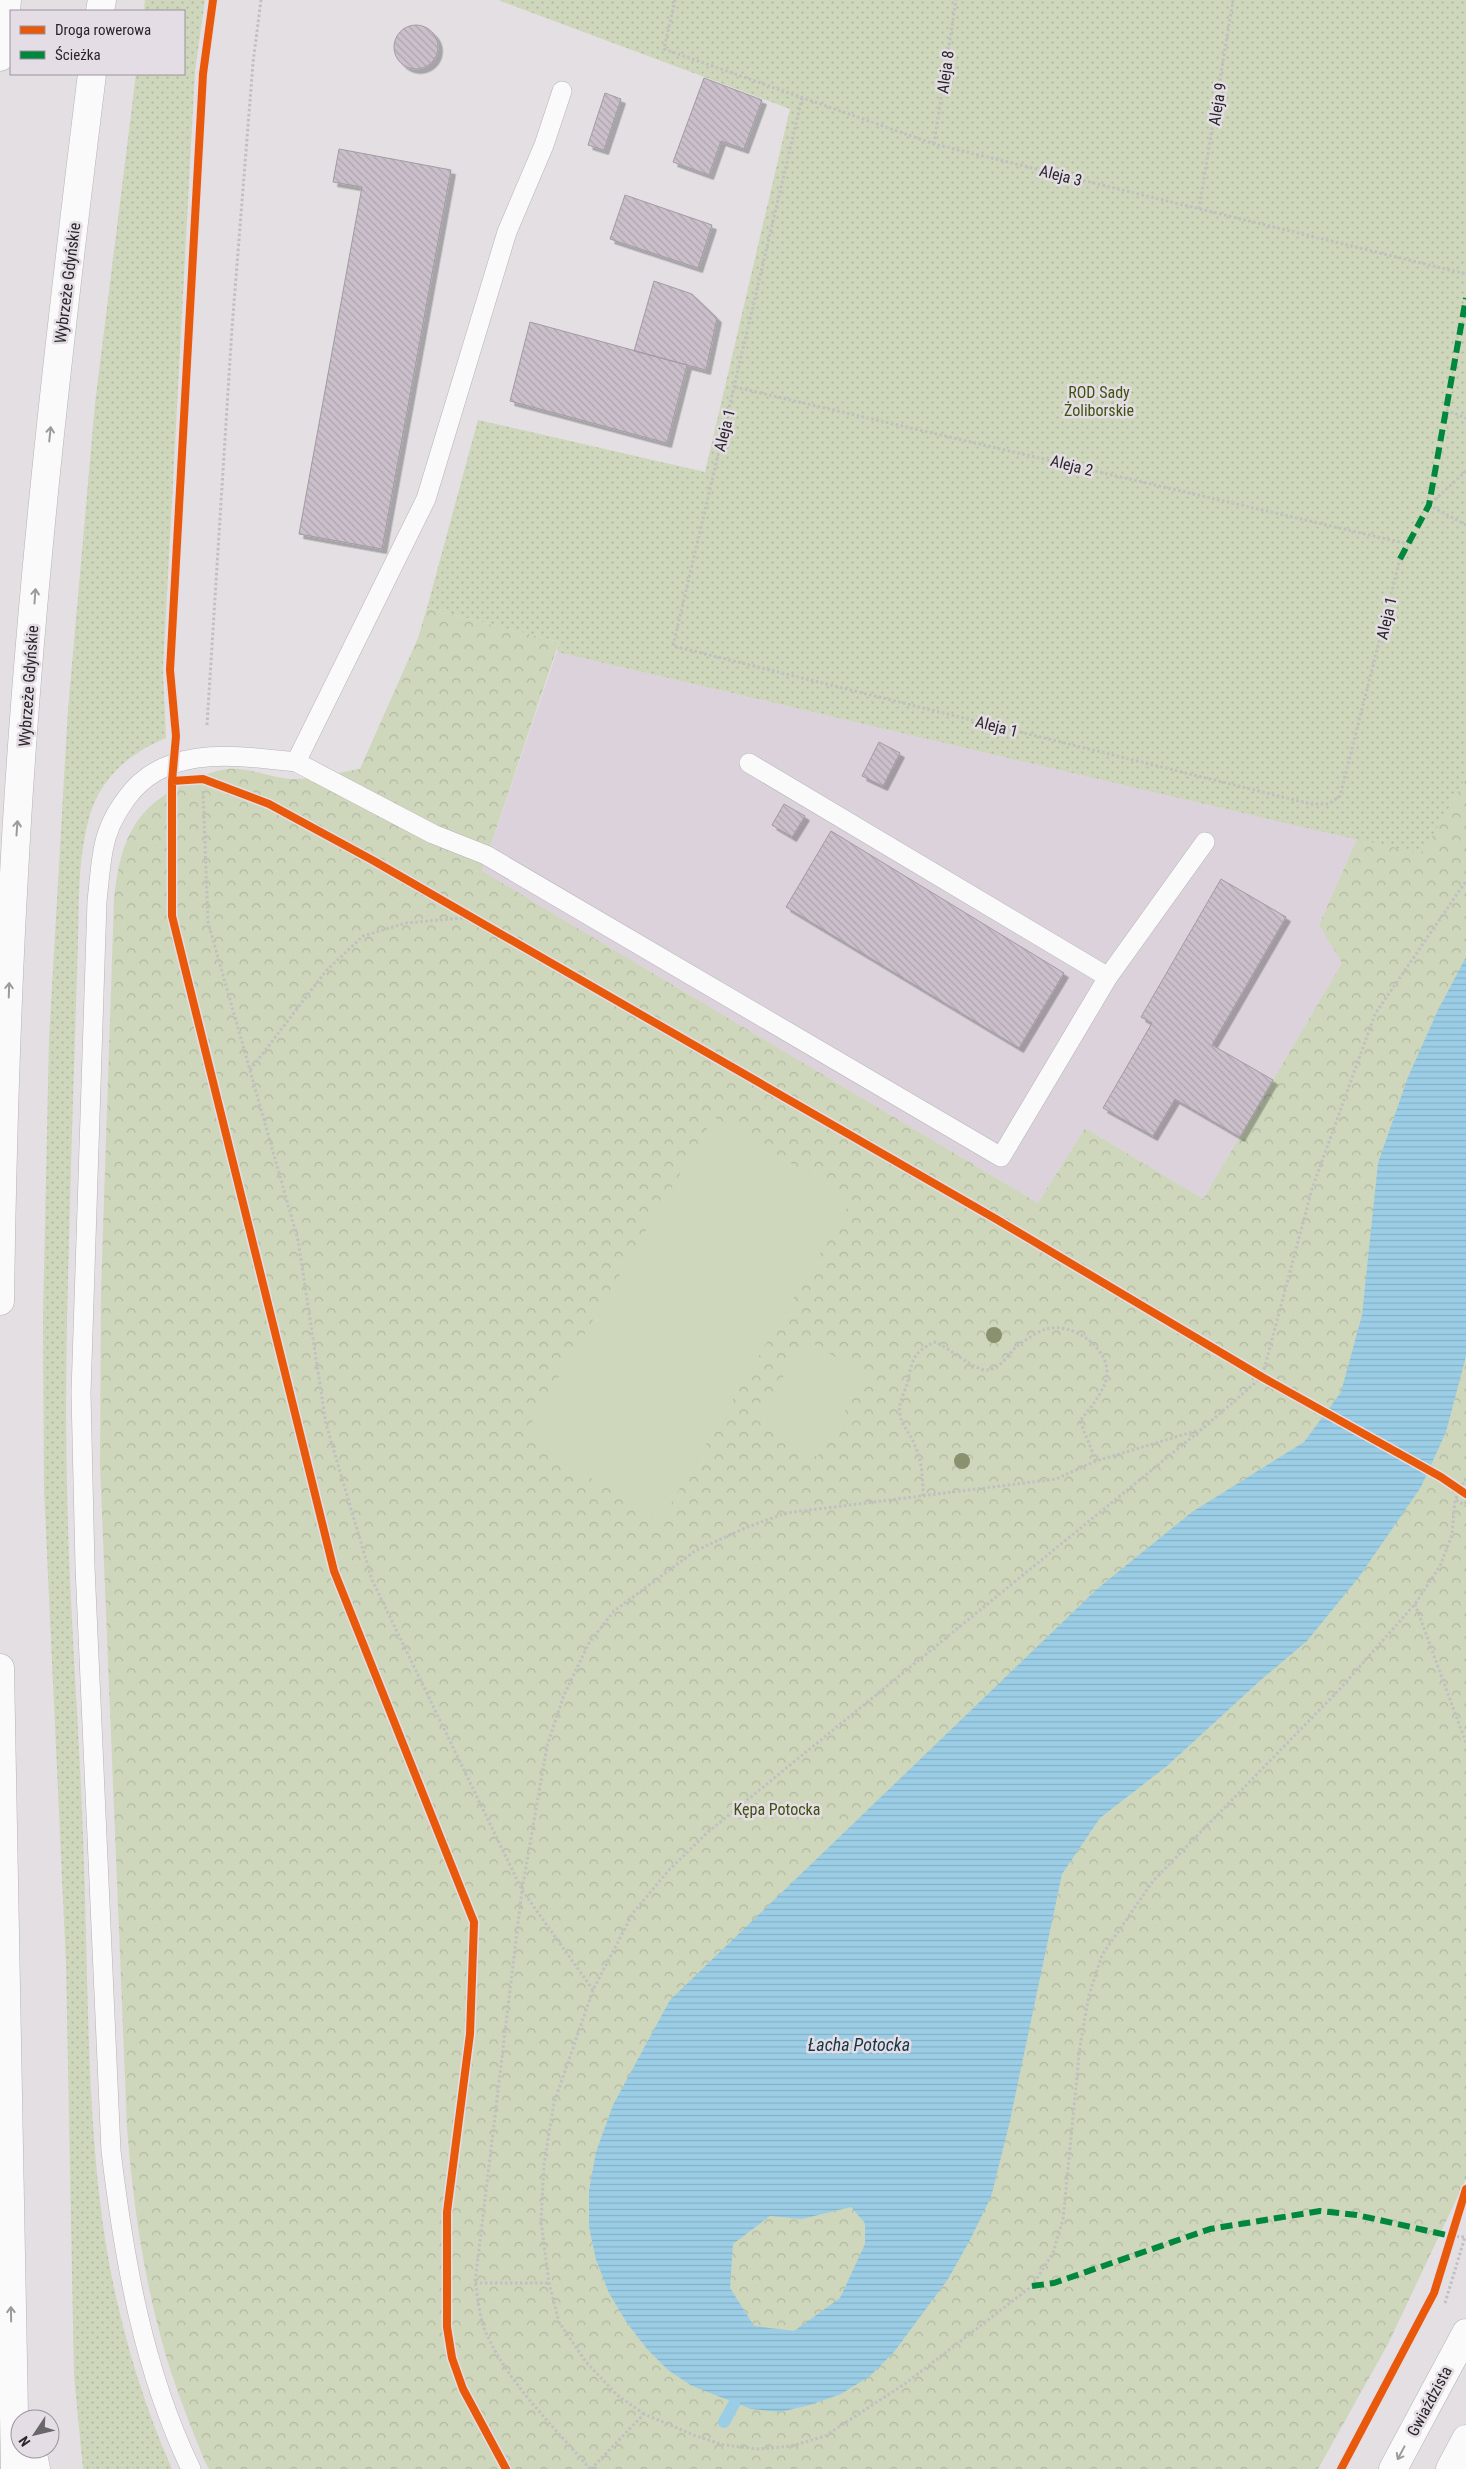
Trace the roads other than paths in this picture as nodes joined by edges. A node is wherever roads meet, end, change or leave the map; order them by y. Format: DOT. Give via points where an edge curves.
graph roads {
  1 [pos="7,0"];
  2 [pos="0,57"];
  3 [pos="92,75"];
  4 [pos="562,91"];
  5 [pos="296,762"];
  6 [pos="749,763"];
  7 [pos="1205,842"];
  8 [pos="1108,977"];
  9 [pos="0,1301"];
  10 [pos="0,1668"];
  11 [pos="1466,2333"];
  12 [pos="12,2363"];
  13 [pos="23,2409"];
  14 [pos="1466,2439"];
  15 [pos="15,2469"];
  16 [pos="191,2469"];
  17 [pos="1393,2469"];
  18 [pos="1450,2469"];
  1 -- 2 [label="main road"];
  9 -- 3 [label="main road, Wybrzeże Gdyńskie, one-way" via="14,874 38,552 62,316"];
  4 -- 5 [label="lane" via="544,145 507,232 426,499"];
  5 -- 8 [label="lane" via="433,834 486,855 1001,1157"];
  5 -- 16 [label="lane" via="243,756 204,756 164,766 138,784 112,819 103,851 97,901 81,1393 85,1567 111,2151 120,2228 138,2312 171,2420"];
  6 -- 8 [label="lane"];
  7 -- 8 [label="lane"];
  12 -- 10 [label="main road, one-way"];
  11 -- 17 [label="main road, Gwiaździsta, one-way"];
  12 -- 13 [label="main road"];
  12 -- 15 [label="main road"];
  14 -- 18 [label="main road"];
}
